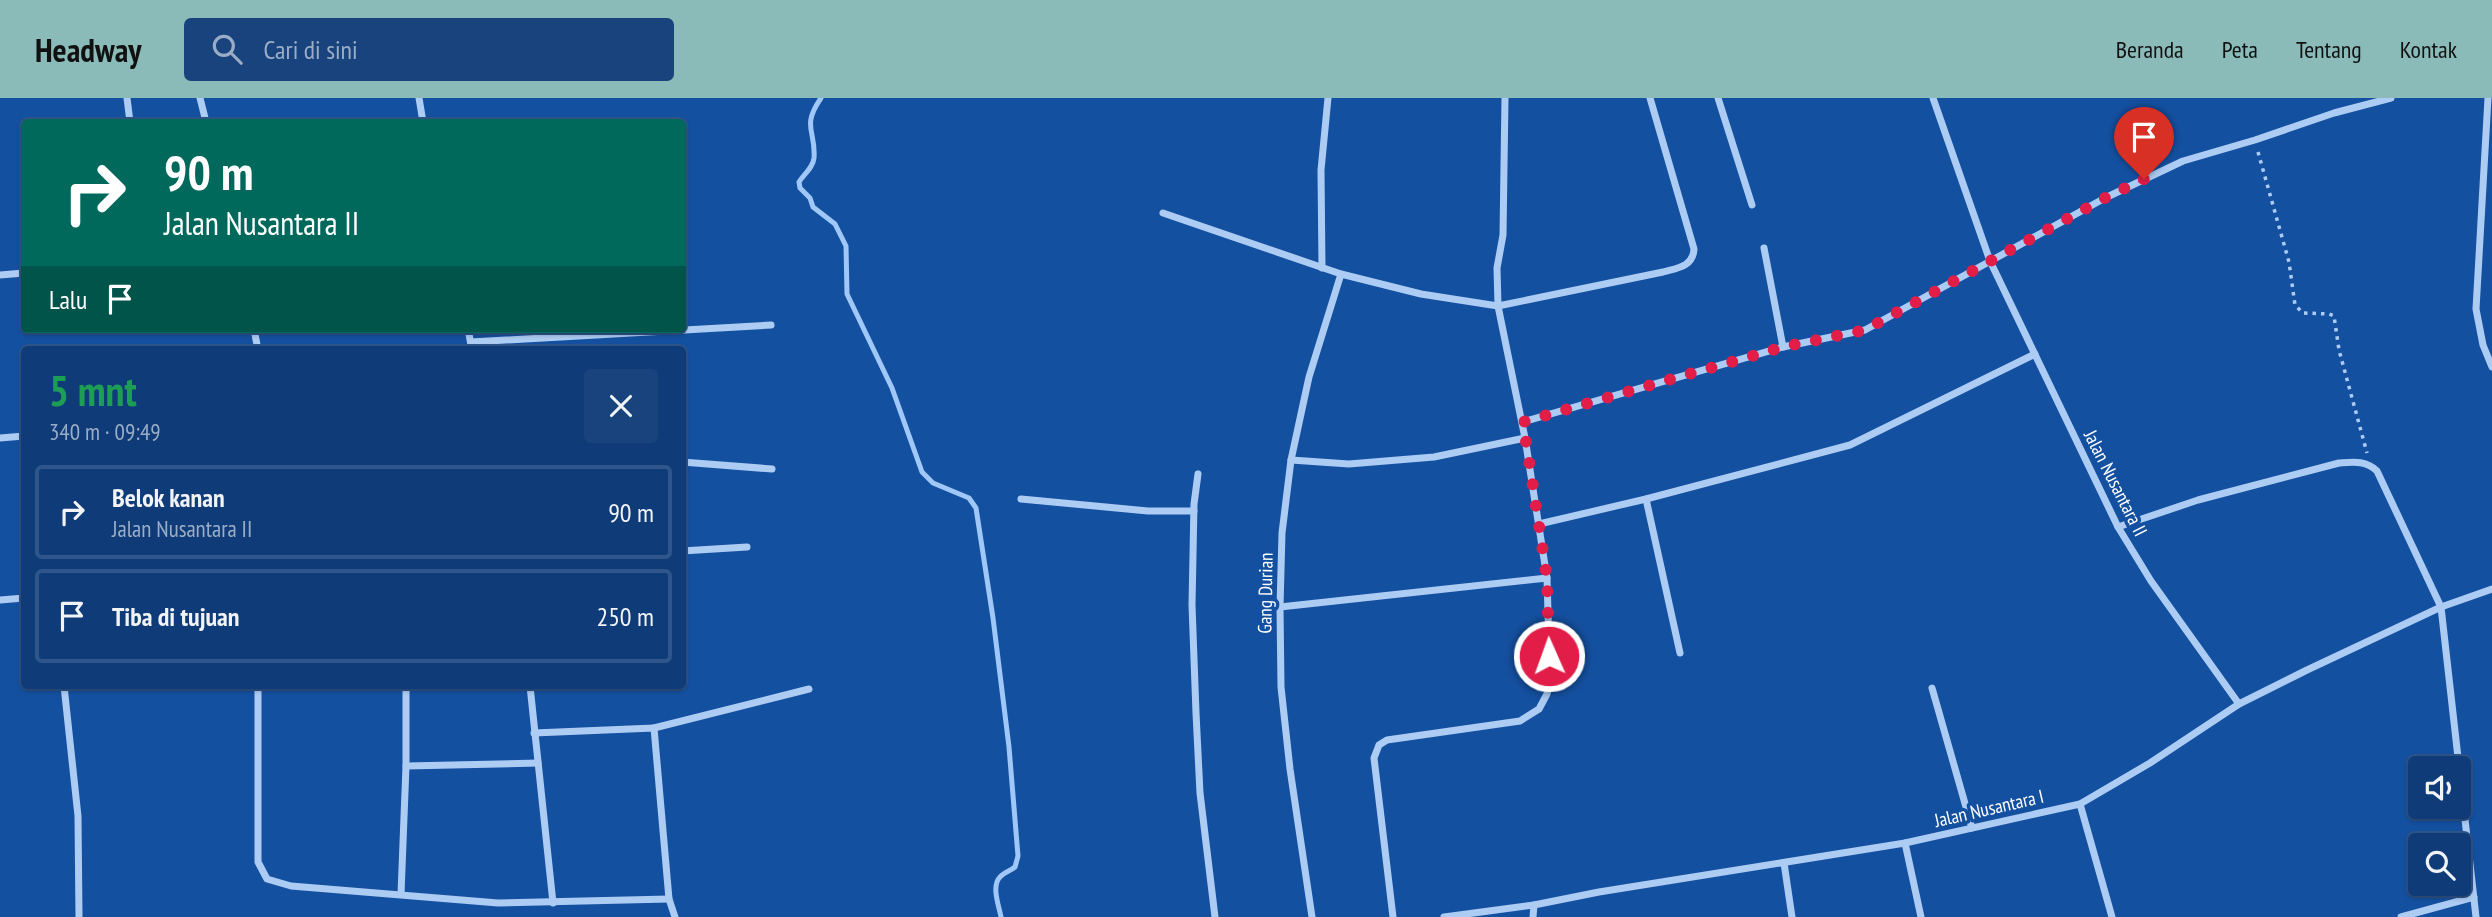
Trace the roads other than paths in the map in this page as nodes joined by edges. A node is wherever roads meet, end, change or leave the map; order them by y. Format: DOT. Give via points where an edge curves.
graph roads {
  1 [pos="127,98"];
  2 [pos="200,98"];
  3 [pos="419,98"];
  4 [pos="1328,98"];
  5 [pos="1505,98"];
  6 [pos="1650,98"];
  7 [pos="1718,98"];
  8 [pos="1933,98"];
  9 [pos="2391,98"];
  10 [pos="2488,98"];
  11 [pos="130,119"];
  12 [pos="205,119"];
  13 [pos="422,119"];
  14 [pos="1752,205"];
  15 [pos="1163,213"];
  16 [pos="1764,248"];
  17 [pos="1990,261"];
  18 [pos="1322,268"];
  19 [pos="21,273"];
  20 [pos="1341,274"];
  21 [pos="0,275"];
  22 [pos="1498,306"];
  23 [pos="771,325"];
  24 [pos="686,329"];
  25 [pos="630,333"];
  26 [pos="472,346"];
  27 [pos="1783,347"];
  28 [pos="2035,354"];
  29 [pos="2492,368"];
  30 [pos="1523,422"];
  31 [pos="21,436"];
  32 [pos="0,438"];
  33 [pos="1524,438"];
  34 [pos="1291,460"];
  35 [pos="686,462"];
  36 [pos="772,469"];
  37 [pos="1198,474"];
  38 [pos="1021,499"];
  39 [pos="1646,499"];
  40 [pos="1194,510"];
  41 [pos="1539,524"];
  42 [pos="2118,527"];
  43 [pos="747,547"];
  44 [pos="686,551"];
  45 [pos="1547,578"];
  46 [pos="2492,589"];
  47 [pos="21,598"];
  48 [pos="0,600"];
  49 [pos="1280,607"];
  50 [pos="2441,607"];
  51 [pos="1680,653"];
  52 [pos="1933,688"];
  53 [pos="64,689"];
  54 [pos="258,689"];
  55 [pos="406,689"];
  56 [pos="530,689"];
  57 [pos="809,689"];
  58 [pos="2239,704"];
  59 [pos="654,728"];
  60 [pos="534,733"];
  61 [pos="538,762"];
  62 [pos="407,766"];
  63 [pos="2080,804"];
  64 [pos="1972,828"];
  65 [pos="1905,843"];
  66 [pos="1784,863"];
  67 [pos="401,894"];
  68 [pos="2474,897"];
  69 [pos="670,899"];
  70 [pos="553,902"];
  71 [pos="1534,905"];
  72 [pos="79,917"];
  73 [pos="675,917"];
  74 [pos="1215,917"];
  75 [pos="1312,917"];
  76 [pos="1393,917"];
  77 [pos="1444,917"];
  78 [pos="1533,917"];
  79 [pos="1792,917"];
  80 [pos="1921,917"];
  81 [pos="2112,917"];
  82 [pos="2401,917"];
  83 [pos="2476,917"];
  1 -- 11 [label="street"];
  2 -- 12 [label="street"];
  3 -- 13 [label="street"];
  4 -- 18 [label="street" via="1321,170"];
  5 -- 22 [label="street"];
  6 -- 22 [label="street" via="1693,244 1691,261 1663,272"];
  7 -- 14 [label="street"];
  8 -- 17 [label="street, Jalan Nusantara II"];
  9 -- 17 [label="street" via="2183,161"];
  10 -- 29 [label="street" via="2476,309"];
  15 -- 18 [label="street"];
  16 -- 27 [label="street"];
  17 -- 27 [label="street" via="1865,330"];
  17 -- 28 [label="street, Jalan Nusantara II"];
  18 -- 20 [label="street"];
  19 -- 21 [label="street"];
  20 -- 22 [label="street" via="1421,294"];
  20 -- 34 [label="street, Gang Durian" via="1309,377"];
  22 -- 30 [label="street"];
  23 -- 24 [label="street"];
  25 -- 26 [label="street"];
  27 -- 30 [label="street"];
  28 -- 39 [label="street" via="1850,445"];
  28 -- 42 [label="street, Jalan Nusantara II"];
  30 -- 33 [label="street"];
  31 -- 32 [label="street"];
  33 -- 34 [label="street" via="1434,457 1349,464"];
  33 -- 41 [label="street"];
  34 -- 49 [label="street, Gang Durian" via="1282,533"];
  35 -- 36 [label="street"];
  37 -- 40 [label="street"];
  38 -- 40 [label="street" via="1148,511"];
  39 -- 41 [label="street"];
  39 -- 51 [label="street"];
  40 -- 74 [label="street" via="1192,605 1200,793"];
  41 -- 45 [label="street"];
  42 -- 50 [label="street" via="2198,500 2339,464 2371,465"];
  42 -- 58 [label="street, Jalan Nusantara II"];
  43 -- 44 [label="street"];
  45 -- 49 [label="street"];
  45 -- 76 [label="street" via="1550,682 1539,709 1520,721 1378,745 1374,758"];
  46 -- 50 [label="street, Jalan Nusantara I"];
  47 -- 48 [label="street"];
  49 -- 75 [label="street, Gang Durian" via="1281,687"];
  50 -- 58 [label="street, Jalan Nusantara I"];
  50 -- 68 [label="street"];
  52 -- 64 [label="street"];
  53 -- 72 [label="street" via="78,816"];
  54 -- 67 [label="street" via="261,871 267,879 291,886"];
  55 -- 62 [label="street"];
  56 -- 60 [label="street"];
  57 -- 59 [label="street"];
  58 -- 63 [label="street, Jalan Nusantara I"];
  59 -- 60 [label="street"];
  59 -- 69 [label="street"];
  60 -- 61 [label="street"];
  61 -- 62 [label="street"];
  61 -- 70 [label="street"];
  62 -- 67 [label="street"];
  63 -- 64 [label="street, Jalan Nusantara I"];
  63 -- 81 [label="street"];
  64 -- 65 [label="street, Jalan Nusantara I"];
  65 -- 66 [label="street, Jalan Nusantara I"];
  65 -- 80 [label="street"];
  66 -- 71 [label="street, Jalan Nusantara I"];
  66 -- 79 [label="street"];
  67 -- 70 [label="street" via="498,903"];
  68 -- 82 [label="street"];
  68 -- 83 [label="street"];
  69 -- 70 [label="street"];
  69 -- 73 [label="street"];
  71 -- 77 [label="street, Jalan Nusantara I"];
  71 -- 78 [label="street"];
}
